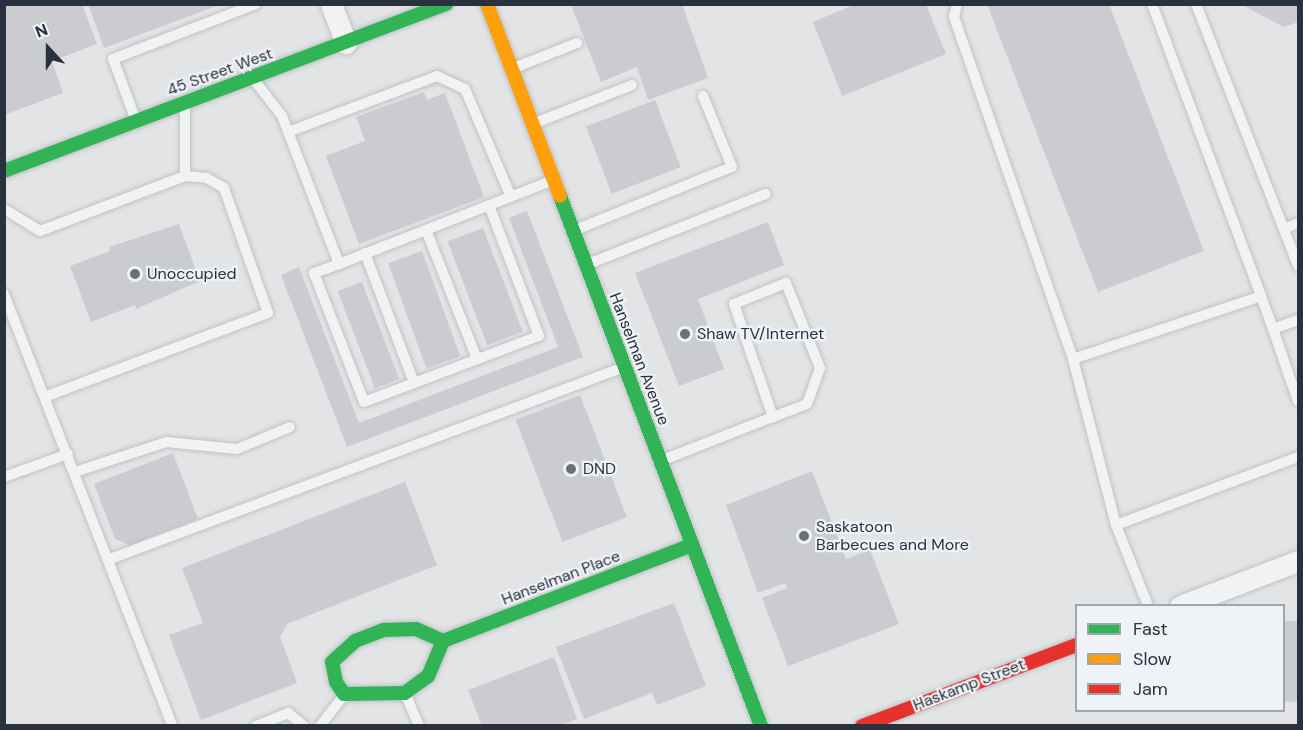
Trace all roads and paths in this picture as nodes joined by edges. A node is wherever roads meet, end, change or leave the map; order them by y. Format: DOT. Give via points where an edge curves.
graph roads {
  1 [pos="256,4"];
  2 [pos="331,4"];
  3 [pos="405,4"];
  4 [pos="447,4"];
  5 [pos="486,4"];
  6 [pos="957,4"];
  7 [pos="1152,4"];
  8 [pos="1196,4"];
  9 [pos="410,18"];
  10 [pos="345,43"];
  11 [pos="577,43"];
  12 [pos="511,70"];
  13 [pos="252,77"];
  14 [pos="632,85"];
  15 [pos="703,96"];
  16 [pos="185,102"];
  17 [pos="135,120"];
  18 [pos="532,124"];
  19 [pos="288,132"];
  20 [pos="4,171"];
  21 [pos="184,176"];
  22 [pos="553,180"];
  23 [pos="766,194"];
  24 [pos="511,197"];
  25 [pos="489,205"];
  26 [pos="4,209"];
  27 [pos="1299,223"];
  28 [pos="1284,229"];
  29 [pos="426,230"];
  30 [pos="572,231"];
  31 [pos="365,253"];
  32 [pos="339,264"];
  33 [pos="585,265"];
  34 [pos="1299,266"];
  35 [pos="4,294"];
  36 [pos="1261,296"];
  37 [pos="1299,320"];
  38 [pos="1273,329"];
  39 [pos="477,359"];
  40 [pos="1073,359"];
  41 [pos="624,367"];
  42 [pos="414,383"];
  43 [pos="46,396"];
  44 [pos="1299,401"];
  45 [pos="773,417"];
  46 [pos="290,427"];
  47 [pos="68,453"];
  48 [pos="1299,457"];
  49 [pos="660,461"];
  50 [pos="75,472"];
  51 [pos="4,477"];
  52 [pos="1116,525"];
  53 [pos="692,545"];
  54 [pos="110,559"];
  55 [pos="1299,561"];
  56 [pos="1147,604"];
  57 [pos="1185,604"];
  58 [pos="442,641"];
  59 [pos="1075,646"];
  60 [pos="405,693"];
  61 [pos="344,694"];
  62 [pos="757,724"];
  63 [pos="172,726"];
  64 [pos="256,726"];
  65 [pos="304,726"];
  66 [pos="320,726"];
  67 [pos="419,726"];
  68 [pos="862,726"];
  1 -- 17 [label="lane" via="113,59"];
  2 -- 10 [label="street"];
  3 -- 9 [label="lane"];
  4 -- 9 [label="street, 45 Street West"];
  5 -- 12 [label="street, Hanselman Avenue"];
  6 -- 40 [label="lane" via="954,16"];
  7 -- 36 [label="lane"];
  8 -- 28 [label="lane"];
  9 -- 10 [label="street, 45 Street West"];
  10 -- 13 [label="street, 45 Street West"];
  11 -- 12 [label="lane"];
  12 -- 18 [label="street, Hanselman Avenue"];
  13 -- 16 [label="street, 45 Street West"];
  13 -- 19 [label="lane"];
  14 -- 18 [label="lane"];
  15 -- 30 [label="lane" via="732,167"];
  16 -- 17 [label="street, 45 Street West"];
  16 -- 21 [label="lane"];
  17 -- 20 [label="street, 45 Street West"];
  18 -- 22 [label="street, Hanselman Avenue"];
  19 -- 24 [label="lane" via="436,76 465,89"];
  19 -- 32 [label="lane"];
  21 -- 26 [label="lane" via="40,231"];
  21 -- 43 [label="lane" via="207,178 224,188 268,312"];
  22 -- 24 [label="lane"];
  22 -- 30 [label="street, Hanselman Avenue"];
  23 -- 33 [label="lane"];
  24 -- 25 [label="lane"];
  25 -- 29 [label="lane"];
  25 -- 39 [label="lane" via="539,336"];
  27 -- 28 [label="lane"];
  28 -- 34 [label="lane"];
  29 -- 31 [label="lane"];
  29 -- 39 [label="lane"];
  30 -- 33 [label="street, Hanselman Avenue"];
  31 -- 32 [label="lane"];
  31 -- 42 [label="lane"];
  32 -- 42 [label="lane" via="314,273 364,402"];
  33 -- 41 [label="street, Hanselman Avenue"];
  35 -- 43 [label="lane"];
  36 -- 38 [label="lane"];
  36 -- 40 [label="lane"];
  37 -- 38 [label="lane"];
  38 -- 44 [label="lane"];
  39 -- 42 [label="lane"];
  40 -- 52 [label="lane"];
  41 -- 49 [label="street, Hanselman Avenue"];
  41 -- 54 [label="lane"];
  43 -- 47 [label="lane"];
  45 -- 45 [label="lane" via="807,404 820,368 786,283 734,304"];
  45 -- 49 [label="lane"];
  46 -- 50 [label="lane" via="237,449 167,442"];
  47 -- 50 [label="lane"];
  47 -- 51 [label="lane"];
  48 -- 52 [label="lane"];
  49 -- 53 [label="street, Hanselman Avenue"];
  50 -- 54 [label="lane"];
  52 -- 56 [label="lane"];
  53 -- 58 [label="street, Hanselman Place"];
  53 -- 62 [label="street, Hanselman Avenue"];
  54 -- 63 [label="lane"];
  55 -- 57 [label="street"];
  58 -- 60 [label="street" via="428,676"];
  58 -- 61 [label="street" via="416,629 384,630 355,642 332,662"];
  59 -- 68 [label="street, Haskamp Street"];
  60 -- 61 [label="street"];
  60 -- 67 [label="lane"];
  61 -- 66 [label="lane"];
  64 -- 65 [label="lane" via="288,713"];
}
